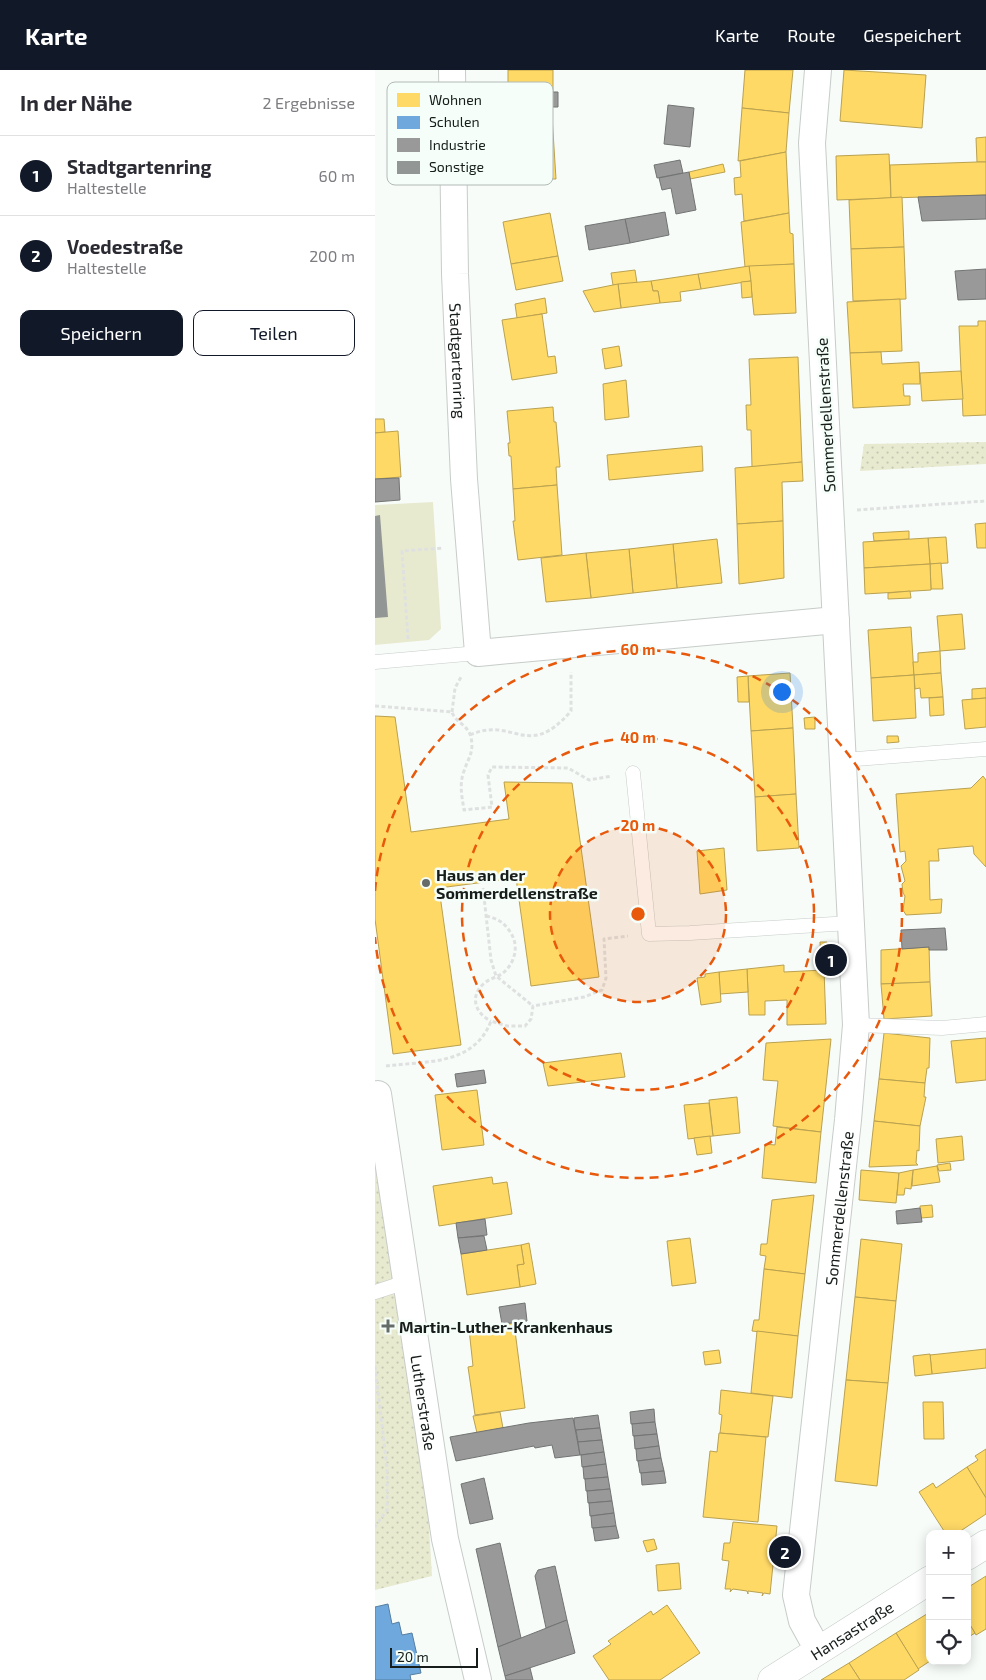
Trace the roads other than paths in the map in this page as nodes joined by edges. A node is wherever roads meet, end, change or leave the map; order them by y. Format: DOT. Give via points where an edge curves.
graph roads {
  1 [pos="818,70"];
  2 [pos="454,185"];
  3 [pos="836,620"];
  4 [pos="478,653"];
  5 [pos="375,662"];
  6 [pos="986,749"];
  7 [pos="843,760"];
  8 [pos="633,772"];
  9 [pos="850,923"];
  10 [pos="986,1024"];
  11 [pos="856,1025"];
  12 [pos="378,1094"];
  13 [pos="406,1282"];
  14 [pos="375,1292"];
  15 [pos="986,1544"];
  16 [pos="971,1553"];
  17 [pos="926,1582"];
  18 [pos="818,1650"];
  19 [pos="477,1680"];
  20 [pos="773,1680"];
  1 -- 3 [label="street, Sommerdellenstraße" via="812,143"];
  2 -- 4 [label="street, Stadtgartenring" via="464,479"];
  3 -- 4 [label="street"];
  3 -- 7 [label="street, Sommerdellenstraße"];
  4 -- 5 [label="lane"];
  6 -- 7 [label="lane"];
  7 -- 9 [label="street, Sommerdellenstraße"];
  8 -- 9 [label="lane" via="649,934"];
  9 -- 11 [label="street, Sommerdellenstraße"];
  10 -- 11 [label="lane" via="942,1028"];
  11 -- 18 [label="street, Sommerdellenstraße" via="796,1595 802,1621"];
  12 -- 13 [label="street, Lutherstraße"];
  13 -- 14 [label="lane"];
  13 -- 19 [label="street, Lutherstraße" via="445,1539"];
  15 -- 16 [label="street"];
  17 -- 18 [label="street, Hansastraße"];
  18 -- 20 [label="street, Hansastraße"];
}
